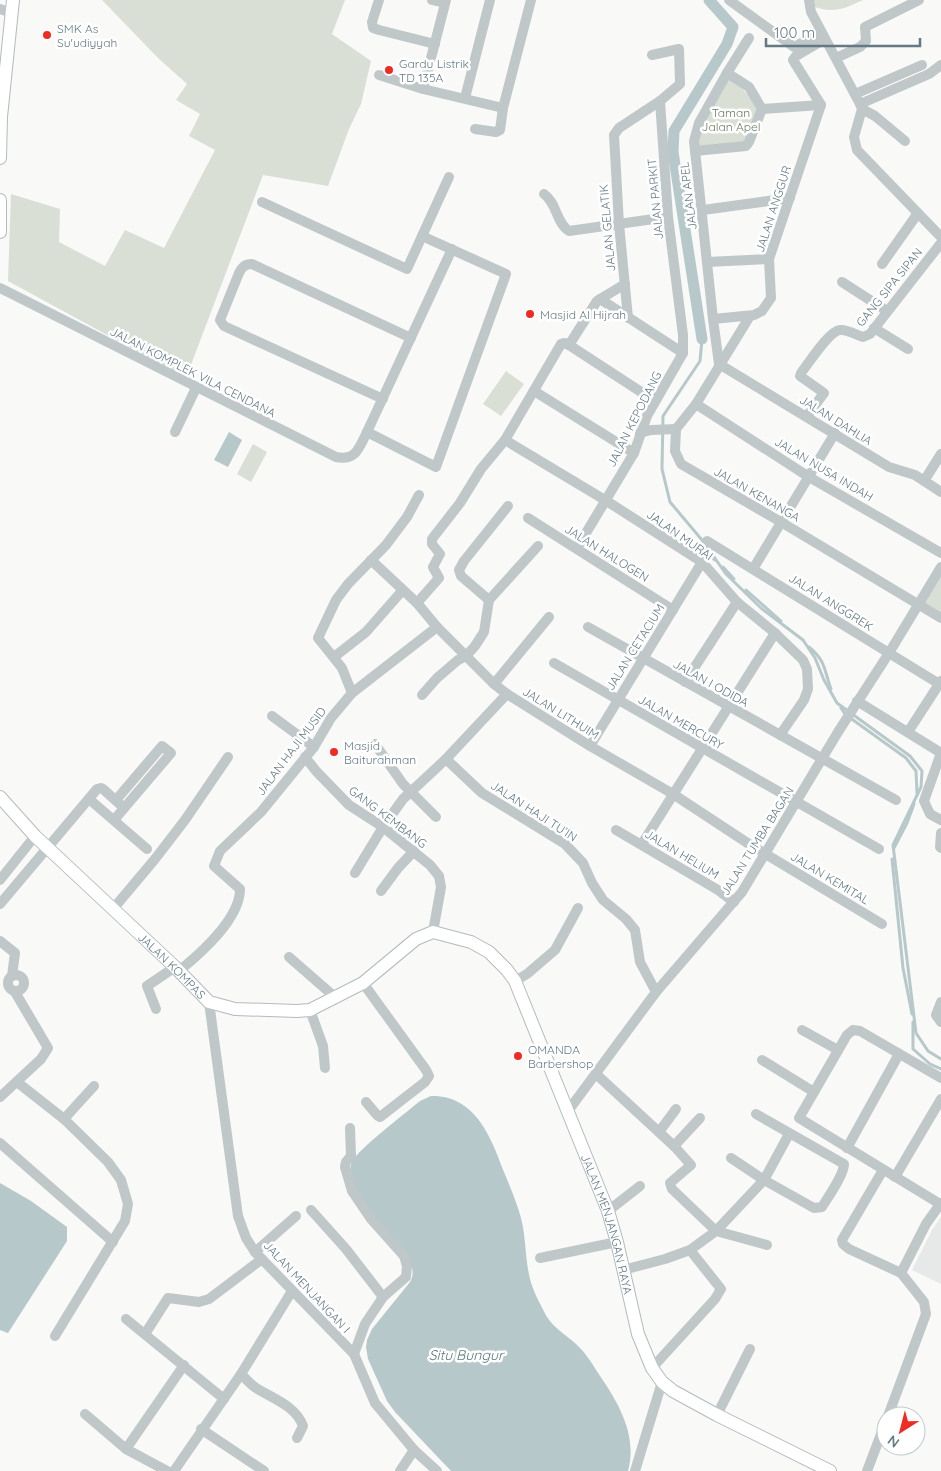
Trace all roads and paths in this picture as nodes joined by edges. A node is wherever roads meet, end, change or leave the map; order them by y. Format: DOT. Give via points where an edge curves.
graph roads {
  1 [pos="13,0"];
  2 [pos="379,0"];
  3 [pos="432,0"];
  4 [pos="490,0"];
  5 [pos="531,0"];
  6 [pos="729,0"];
  7 [pos="809,0"];
  8 [pos="920,0"];
  9 [pos="446,2"];
  10 [pos="6,11"];
  11 [pos="823,36"];
  12 [pos="749,38"];
  13 [pos="435,44"];
  14 [pos="652,55"];
  15 [pos="836,58"];
  16 [pos="922,65"];
  17 [pos="941,65"];
  18 [pos="727,73"];
  19 [pos="379,75"];
  20 [pos="423,89"];
  21 [pos="855,94"];
  22 [pos="465,98"];
  23 [pos="660,101"];
  24 [pos="821,105"];
  25 [pos="861,107"];
  26 [pos="503,108"];
  27 [pos="762,109"];
  28 [pos="0,116"];
  29 [pos="475,129"];
  30 [pos="905,141"];
  31 [pos="695,151"];
  32 [pos="0,158"];
  33 [pos="449,177"];
  34 [pos="544,194"];
  35 [pos="790,198"];
  36 [pos="0,200"];
  37 [pos="262,202"];
  38 [pos="703,210"];
  39 [pos="918,214"];
  40 [pos="668,217"];
  41 [pos="619,224"];
  42 [pos="0,232"];
  43 [pos="422,236"];
  44 [pos="941,237"];
  45 [pos="941,242"];
  46 [pos="452,249"];
  47 [pos="769,259"];
  48 [pos="707,262"];
  49 [pos="882,264"];
  50 [pos="842,282"];
  51 [pos="625,284"];
  52 [pos="0,288"];
  53 [pos="600,299"];
  54 [pos="887,312"];
  55 [pos="750,316"];
  56 [pos="628,318"];
  57 [pos="713,319"];
  58 [pos="874,328"];
  59 [pos="411,338"];
  60 [pos="566,344"];
  61 [pos="908,349"];
  62 [pos="683,353"];
  63 [pos="720,364"];
  64 [pos="196,388"];
  65 [pos="534,391"];
  66 [pos="383,398"];
  67 [pos="655,401"];
  68 [pos="696,404"];
  69 [pos="807,416"];
  70 [pos="672,429"];
  71 [pos="175,432"];
  72 [pos="367,432"];
  73 [pos="640,433"];
  74 [pos="835,433"];
  75 [pos="505,440"];
  76 [pos="634,453"];
  77 [pos="941,454"];
  78 [pos="809,476"];
  79 [pos="924,481"];
  80 [pos="941,492"];
  81 [pos="419,496"];
  82 [pos="606,500"];
  83 [pos="508,506"];
  84 [pos="528,518"];
  85 [pos="781,522"];
  86 [pos="707,541"];
  87 [pos="538,546"];
  88 [pos="576,548"];
  89 [pos="941,553"];
  90 [pos="371,560"];
  91 [pos="702,562"];
  92 [pos="941,566"];
  93 [pos="753,569"];
  94 [pos="402,592"];
  95 [pos="489,600"];
  96 [pos="737,602"];
  97 [pos="416,603"];
  98 [pos="918,605"];
  99 [pos="672,610"];
  100 [pos="549,617"];
  101 [pos="941,618"];
  102 [pos="437,627"];
  103 [pos="588,628"];
  104 [pos="775,633"];
  105 [pos="889,652"];
  106 [pos="466,656"];
  107 [pos="334,657"];
  108 [pos="642,658"];
  109 [pos="554,664"];
  110 [pos="685,682"];
  111 [pos="940,683"];
  112 [pos="494,684"];
  113 [pos="352,693"];
  114 [pos="507,694"];
  115 [pos="422,695"];
  116 [pos="617,700"];
  117 [pos="854,705"];
  118 [pos="728,706"];
  119 [pos="272,716"];
  120 [pos="908,732"];
  121 [pos="780,735"];
  122 [pos="375,744"];
  123 [pos="590,746"];
  124 [pos="314,747"];
  125 [pos="702,748"];
  126 [pos="941,753"];
  127 [pos="228,757"];
  128 [pos="305,757"];
  129 [pos="446,759"];
  130 [pos="822,759"];
  131 [pos="410,791"];
  132 [pos="673,794"];
  133 [pos="89,799"];
  134 [pos="116,800"];
  135 [pos="896,800"];
  136 [pos="797,802"];
  137 [pos="2,803"];
  138 [pos="124,808"];
  139 [pos="436,817"];
  140 [pos="114,820"];
  141 [pos="941,820"];
  142 [pos="383,827"];
  143 [pos="616,830"];
  144 [pos="941,834"];
  145 [pos="35,836"];
  146 [pos="642,844"];
  147 [pos="47,847"];
  148 [pos="941,848"];
  149 [pos="147,849"];
  150 [pos="879,849"];
  151 [pos="414,852"];
  152 [pos="766,854"];
  153 [pos="355,873"];
  154 [pos="0,880"];
  155 [pos="381,891"];
  156 [pos="734,902"];
  157 [pos="0,904"];
  158 [pos="578,908"];
  159 [pos="113,909"];
  160 [pos="882,924"];
  161 [pos="433,932"];
  162 [pos="0,941"];
  163 [pos="289,957"];
  164 [pos="177,969"];
  165 [pos="515,981"];
  166 [pos="362,984"];
  167 [pos="656,992"];
  168 [pos="336,998"];
  169 [pos="209,1002"];
  170 [pos="941,1002"];
  171 [pos="156,1009"];
  172 [pos="310,1010"];
  173 [pos="941,1022"];
  174 [pos="802,1030"];
  175 [pos="838,1050"];
  176 [pos="900,1054"];
  177 [pos="762,1060"];
  178 [pos="325,1068"];
  179 [pos="596,1074"];
  180 [pos="941,1078"];
  181 [pos="17,1082"];
  182 [pos="94,1086"];
  183 [pos="814,1092"];
  184 [pos="0,1097"];
  185 [pos="941,1098"];
  186 [pos="366,1102"];
  187 [pos="676,1109"];
  188 [pos="568,1110"];
  189 [pos="756,1114"];
  190 [pos="700,1118"];
  191 [pos="64,1120"];
  192 [pos="350,1128"];
  193 [pos="659,1132"];
  194 [pos="789,1134"];
  195 [pos="0,1143"];
  196 [pos="674,1146"];
  197 [pos="847,1148"];
  198 [pos="731,1158"];
  199 [pos="883,1170"];
  200 [pos="896,1177"];
  201 [pos="764,1180"];
  202 [pos="640,1186"];
  203 [pos="940,1204"];
  204 [pos="311,1210"];
  205 [pos="608,1211"];
  206 [pos="296,1216"];
  207 [pos="716,1231"];
  208 [pos="113,1242"];
  209 [pos="617,1242"];
  210 [pos="768,1245"];
  211 [pos="690,1250"];
  212 [pos="259,1256"];
  213 [pos="540,1258"];
  214 [pos="623,1270"];
  215 [pos="901,1273"];
  216 [pos="292,1290"];
  217 [pos="383,1297"];
  218 [pos="126,1319"];
  219 [pos="145,1334"];
  220 [pos="56,1336"];
  221 [pos="750,1349"];
  222 [pos="354,1354"];
  223 [pos="184,1365"];
  224 [pos="652,1368"];
  225 [pos="240,1374"];
  226 [pos="662,1382"];
  227 [pos="224,1399"];
  228 [pos="892,1406"];
  229 [pos="85,1414"];
  230 [pos="717,1415"];
  231 [pos="201,1429"];
  232 [pos="297,1438"];
  233 [pos="876,1447"];
  234 [pos="126,1449"];
  235 [pos="414,1450"];
  236 [pos="167,1471"];
  237 [pos="174,1471"];
  238 [pos="264,1471"];
  239 [pos="400,1471"];
  240 [pos="437,1471"];
  241 [pos="635,1471"];
  242 [pos="830,1471"];
  243 [pos="867,1471"];
  1 -- 10 [label="main road"];
  2 -- 13 [label="street" via="373,28"];
  3 -- 9 [label="street"];
  4 -- 22 [label="street"];
  5 -- 26 [label="street"];
  6 -- 11 [label="street" via="794,47"];
  7 -- 11 [label="street"];
  8 -- 15 [label="street" via="865,27 866,41"];
  9 -- 13 [label="street"];
  10 -- 28 [label="main road"];
  11 -- 15 [label="street"];
  11 -- 24 [label="street" via="794,60"];
  12 -- 18 [label="street, JALAN APEL"];
  13 -- 20 [label="street"];
  14 -- 23 [label="street" via="679,49 680,84"];
  15 -- 21 [label="street"];
  16 -- 21 [label="street"];
  17 -- 25 [label="street"];
  18 -- 27 [label="street" via="749,87"];
  18 -- 31 [label="street, JALAN APEL" via="696,130"];
  19 -- 20 [label="street"];
  20 -- 22 [label="street"];
  21 -- 25 [label="street"];
  22 -- 26 [label="street"];
  23 -- 40 [label="street, JALAN PARKIT"];
  23 -- 41 [label="street, JALAN GELATIK" via="619,128 614,135"];
  24 -- 27 [label="street"];
  24 -- 35 [label="street, JALAN ANGGUR"];
  25 -- 30 [label="street"];
  25 -- 39 [label="street" via="854,137 857,150"];
  26 -- 29 [label="street" via="499,131"];
  27 -- 31 [label="street" via="746,146"];
  28 -- 32 [label="main road"];
  31 -- 38 [label="street, JALAN APEL"];
  33 -- 43 [label="street"];
  34 -- 41 [label="street" via="569,231"];
  35 -- 38 [label="street"];
  35 -- 47 [label="street, JALAN ANGGUR"];
  36 -- 42 [label="main road"];
  37 -- 43 [label="street" via="407,269"];
  38 -- 48 [label="street, JALAN APEL"];
  39 -- 44 [label="street"];
  39 -- 49 [label="street"];
  40 -- 41 [label="street"];
  40 -- 62 [label="street, JALAN PARKIT"];
  41 -- 51 [label="street, JALAN GELATIK"];
  43 -- 46 [label="street"];
  45 -- 54 [label="street, GANG SIPA SIPAN"];
  46 -- 59 [label="street, JALAN KOMPLEK VILA CENDANA"];
  46 -- 72 [label="street" via="506,274 436,467"];
  47 -- 48 [label="street"];
  47 -- 55 [label="street, JALAN ANGGUR" via="771,298 762,311"];
  48 -- 57 [label="street, JALAN APEL"];
  50 -- 54 [label="street"];
  51 -- 53 [label="street"];
  51 -- 56 [label="street, JALAN GELATIK"];
  52 -- 64 [label="street, JALAN KOMPLEK VILA CENDANA"];
  53 -- 56 [label="street"];
  53 -- 60 [label="street"];
  54 -- 58 [label="street, GANG SIPA SIPAN"];
  55 -- 57 [label="street"];
  55 -- 63 [label="street, JALAN ANGGUR"];
  56 -- 62 [label="street"];
  57 -- 63 [label="street, JALAN APEL"];
  58 -- 61 [label="street"];
  58 -- 69 [label="street, GANG SIPA SIPAN" via="865,337 842,329 827,338 800,376 824,393"];
  59 -- 66 [label="street, JALAN KOMPLEK VILA CENDANA"];
  59 -- 66 [label="street" via="252,264 246,265 239,273 220,320 224,326"];
  60 -- 65 [label="street" via="560,345"];
  60 -- 67 [label="street"];
  62 -- 67 [label="street, JALAN KEPODANG"];
  63 -- 68 [label="street"];
  63 -- 69 [label="street, JALAN DAHLIA"];
  64 -- 71 [label="street"];
  64 -- 72 [label="street, JALAN KOMPLEK VILA CENDANA" via="336,457 353,455"];
  65 -- 75 [label="street"];
  65 -- 76 [label="street"];
  66 -- 72 [label="street, JALAN KOMPLEK VILA CENDANA"];
  67 -- 73 [label="street, JALAN KEPODANG"];
  68 -- 70 [label="street"];
  68 -- 78 [label="street, JALAN NUSA INDAH"];
  69 -- 74 [label="street, JALAN DAHLIA"];
  70 -- 73 [label="street"];
  70 -- 85 [label="street, JALAN KENANGA" via="681,464"];
  73 -- 76 [label="street, JALAN KEPODANG"];
  74 -- 78 [label="street"];
  74 -- 79 [label="street, JALAN DAHLIA" via="889,467"];
  75 -- 82 [label="street, JALAN MURAI"];
  75 -- 97 [label="street" via="432,538 432,544 440,554 433,566 439,578"];
  76 -- 82 [label="street, JALAN KEPODANG"];
  77 -- 79 [label="street"];
  78 -- 85 [label="street"];
  78 -- 89 [label="street, JALAN NUSA INDAH"];
  79 -- 80 [label="street, JALAN DAHLIA"];
  81 -- 90 [label="street" via="396,531"];
  82 -- 88 [label="street, JALAN KEPODANG"];
  82 -- 91 [label="street, JALAN MURAI"];
  83 -- 95 [label="street" via="459,570 461,576"];
  84 -- 88 [label="street, JALAN HALOGEN"];
  85 -- 93 [label="street"];
  85 -- 98 [label="street, JALAN KENANGA"];
  86 -- 93 [label="street, JALAN ANGGREK"];
  87 -- 95 [label="street"];
  88 -- 99 [label="street, JALAN HALOGEN"];
  90 -- 94 [label="street, JALAN LITHUIM"];
  90 -- 107 [label="street" via="336,600 318,638"];
  91 -- 96 [label="street, JALAN MURAI"];
  91 -- 99 [label="street, JALAN CETACIUM"];
  92 -- 98 [label="street, JALAN TUMBA BAGAN"];
  93 -- 105 [label="street, JALAN ANGGREK"];
  94 -- 97 [label="street, JALAN LITHUIM"];
  94 -- 107 [label="street" via="366,632"];
  95 -- 106 [label="street" via="484,632"];
  96 -- 104 [label="street, JALAN MURAI"];
  96 -- 110 [label="street"];
  97 -- 102 [label="street, JALAN LITHUIM"];
  98 -- 101 [label="street, JALAN KENANGA"];
  98 -- 105 [label="street, JALAN TUMBA BAGAN"];
  99 -- 108 [label="street, JALAN CETACIUM"];
  100 -- 112 [label="street"];
  102 -- 106 [label="street, JALAN LITHUIM"];
  102 -- 113 [label="street, JALAN HAJI MUSID"];
  103 -- 108 [label="street, JALAN I ODIDA"];
  104 -- 118 [label="street"];
  104 -- 121 [label="street, JALAN MURAI" via="803,660 808,689"];
  105 -- 111 [label="street, JALAN ANGGREK"];
  105 -- 117 [label="street, JALAN TUMBA BAGAN"];
  106 -- 112 [label="street, JALAN LITHUIM"];
  106 -- 115 [label="street" via="437,678"];
  107 -- 113 [label="street" via="347,676"];
  108 -- 110 [label="street, JALAN I ODIDA"];
  108 -- 116 [label="street, JALAN CETACIUM"];
  109 -- 116 [label="street, JALAN MERCURY"];
  110 -- 118 [label="street, JALAN I ODIDA"];
  111 -- 120 [label="street"];
  112 -- 114 [label="street, JALAN LITHUIM"];
  113 -- 124 [label="street, JALAN HAJI MUSID" via="331,718"];
  114 -- 123 [label="street, JALAN LITHUIM"];
  114 -- 129 [label="street"];
  116 -- 123 [label="street, JALAN CETACIUM"];
  116 -- 125 [label="street, JALAN MERCURY"];
  117 -- 120 [label="street"];
  117 -- 130 [label="street, JALAN TUMBA BAGAN"];
  118 -- 121 [label="street, JALAN I ODIDA"];
  118 -- 125 [label="street"];
  119 -- 124 [label="street"];
  120 -- 126 [label="street"];
  121 -- 130 [label="street, JALAN I ODIDA"];
  122 -- 131 [label="street"];
  123 -- 132 [label="street, JALAN LITHUIM"];
  124 -- 128 [label="street, JALAN HAJI MUSID"];
  125 -- 132 [label="street"];
  125 -- 136 [label="street, JALAN MERCURY"];
  126 -- 141 [label="street" via="924,801 930,814"];
  127 -- 159 [label="street" via="185,820"];
  128 -- 142 [label="street, GANG KEMBANG" via="349,805"];
  128 -- 164 [label="street, JALAN HAJI MUSID" via="261,812 220,851 214,866 240,889 240,899 219,933"];
  129 -- 131 [label="street"];
  129 -- 167 [label="street, JALAN HAJI TU’IN" via="482,793 574,852 603,900 635,930 640,962"];
  130 -- 135 [label="street, JALAN I ODIDA"];
  130 -- 136 [label="street, JALAN TUMBA BAGAN"];
  131 -- 139 [label="street"];
  131 -- 142 [label="street"];
  132 -- 146 [label="street"];
  132 -- 152 [label="street, JALAN LITHUIM"];
  133 -- 134 [label="street" via="101,788"];
  133 -- 140 [label="street"];
  133 -- 147 [label="street"];
  134 -- 138 [label="street"];
  134 -- 138 [label="street" via="162,746 171,753"];
  136 -- 150 [label="street, JALAN MERCURY"];
  136 -- 152 [label="street, JALAN TUMBA BAGAN"];
  137 -- 145 [label="main road, JALAN KOMPAS"];
  138 -- 140 [label="street"];
  140 -- 149 [label="street"];
  142 -- 151 [label="street, GANG KEMBANG"];
  142 -- 153 [label="street"];
  143 -- 146 [label="street, JALAN HELIUM"];
  144 -- 148 [label="street"];
  145 -- 147 [label="main road, JALAN KOMPAS"];
  145 -- 154 [label="street"];
  146 -- 156 [label="street, JALAN HELIUM"];
  147 -- 157 [label="street"];
  147 -- 159 [label="main road, JALAN KOMPAS"];
  151 -- 155 [label="street"];
  151 -- 161 [label="street, GANG KEMBANG" via="439,876 441,887"];
  152 -- 156 [label="street, JALAN TUMBA BAGAN"];
  152 -- 160 [label="street, JALAN KEMITAL"];
  156 -- 167 [label="street, JALAN TUMBA BAGAN"];
  158 -- 165 [label="street" via="555,950"];
  159 -- 164 [label="main road, JALAN KOMPAS"];
  161 -- 165 [label="main road, JALAN MENJANGAN RAYA" via="471,942 489,952"];
  161 -- 166 [label="main road, JALAN KOMPAS" via="416,939"];
  162 -- 181 [label="street" via="15,953 12,976 18,976 24,982 22,988 15,992 48,1048 41,1060"];
  163 -- 168 [label="street"];
  164 -- 169 [label="main road, JALAN KOMPAS"];
  164 -- 171 [label="street" via="147,986"];
  165 -- 188 [label="main road, JALAN MENJANGAN RAYA"];
  166 -- 168 [label="main road, JALAN KOMPAS"];
  166 -- 186 [label="street" via="428,1076 425,1082 380,1117"];
  167 -- 179 [label="street, JALAN TUMBA BAGAN"];
  168 -- 172 [label="main road, JALAN KOMPAS"];
  169 -- 172 [label="main road, JALAN KOMPAS" via="235,1009"];
  169 -- 212 [label="street, JALAN MENJANGAN I" via="238,1216 246,1238"];
  170 -- 173 [label="street" via="936,1016"];
  172 -- 178 [label="street" via="323,1046"];
  174 -- 175 [label="street"];
  175 -- 176 [label="street" via="847,1035 855,1030"];
  175 -- 183 [label="street"];
  176 -- 180 [label="street"];
  176 -- 197 [label="street"];
  177 -- 183 [label="street"];
  179 -- 188 [label="street, JALAN TUMBA BAGAN"];
  179 -- 193 [label="street"];
  181 -- 184 [label="street"];
  181 -- 191 [label="street"];
  182 -- 191 [label="street"];
  183 -- 197 [label="street" via="799,1118"];
  185 -- 200 [label="street"];
  187 -- 193 [label="street"];
  188 -- 205 [label="main road, JALAN MENJANGAN RAYA"];
  189 -- 194 [label="street"];
  190 -- 196 [label="street"];
  191 -- 208 [label="street" via="108,1162 121,1180 128,1204 125,1221"];
  192 -- 217 [label="street" via="351,1156 345,1167 352,1191 404,1256 407,1266 406,1277"];
  193 -- 196 [label="street"];
  194 -- 201 [label="street"];
  194 -- 201 [label="street" via="844,1164 842,1172 822,1207 818,1208"];
  195 -- 208 [label="street"];
  196 -- 207 [label="street" via="691,1164 670,1186"];
  197 -- 199 [label="street"];
  198 -- 201 [label="street"];
  199 -- 200 [label="street"];
  199 -- 215 [label="street" via="842,1242 849,1249"];
  200 -- 203 [label="street"];
  201 -- 207 [label="street"];
  202 -- 205 [label="street"];
  203 -- 215 [label="street"];
  204 -- 217 [label="street"];
  205 -- 209 [label="main road, JALAN MENJANGAN RAYA"];
  206 -- 212 [label="street"];
  207 -- 210 [label="street"];
  207 -- 211 [label="street"];
  208 -- 220 [label="street"];
  209 -- 213 [label="street"];
  209 -- 214 [label="main road, JALAN MENJANGAN RAYA"];
  211 -- 214 [label="street"];
  211 -- 224 [label="street" via="721,1289 716,1299"];
  212 -- 216 [label="street, JALAN MENJANGAN I"];
  212 -- 219 [label="street" via="208,1299 199,1302 168,1298"];
  214 -- 224 [label="main road, JALAN MENJANGAN RAYA" via="638,1334"];
  215 -- 228 [label="street" via="924,1302 926,1314"];
  216 -- 222 [label="street, JALAN MENJANGAN I"];
  216 -- 225 [label="street"];
  217 -- 222 [label="street" via="365,1324"];
  218 -- 219 [label="street"];
  219 -- 223 [label="street"];
  221 -- 230 [label="street"];
  222 -- 235 [label="street, JALAN MENJANGAN I" via="374,1403"];
  223 -- 227 [label="street"];
  223 -- 234 [label="street"];
  224 -- 226 [label="main road, JALAN MENJANGAN RAYA"];
  225 -- 227 [label="street"];
  225 -- 232 [label="street" via="300,1419 302,1426"];
  226 -- 230 [label="main road, JALAN MENJANGAN RAYA" via="672,1391"];
  226 -- 241 [label="street"];
  227 -- 231 [label="street"];
  229 -- 234 [label="street"];
  230 -- 242 [label="main road, JALAN MENJANGAN RAYA"];
  231 -- 237 [label="street"];
  231 -- 238 [label="street"];
  233 -- 243 [label="street"];
  234 -- 236 [label="street"];
  235 -- 239 [label="street"];
  235 -- 240 [label="street, JALAN MENJANGAN I"];
}
